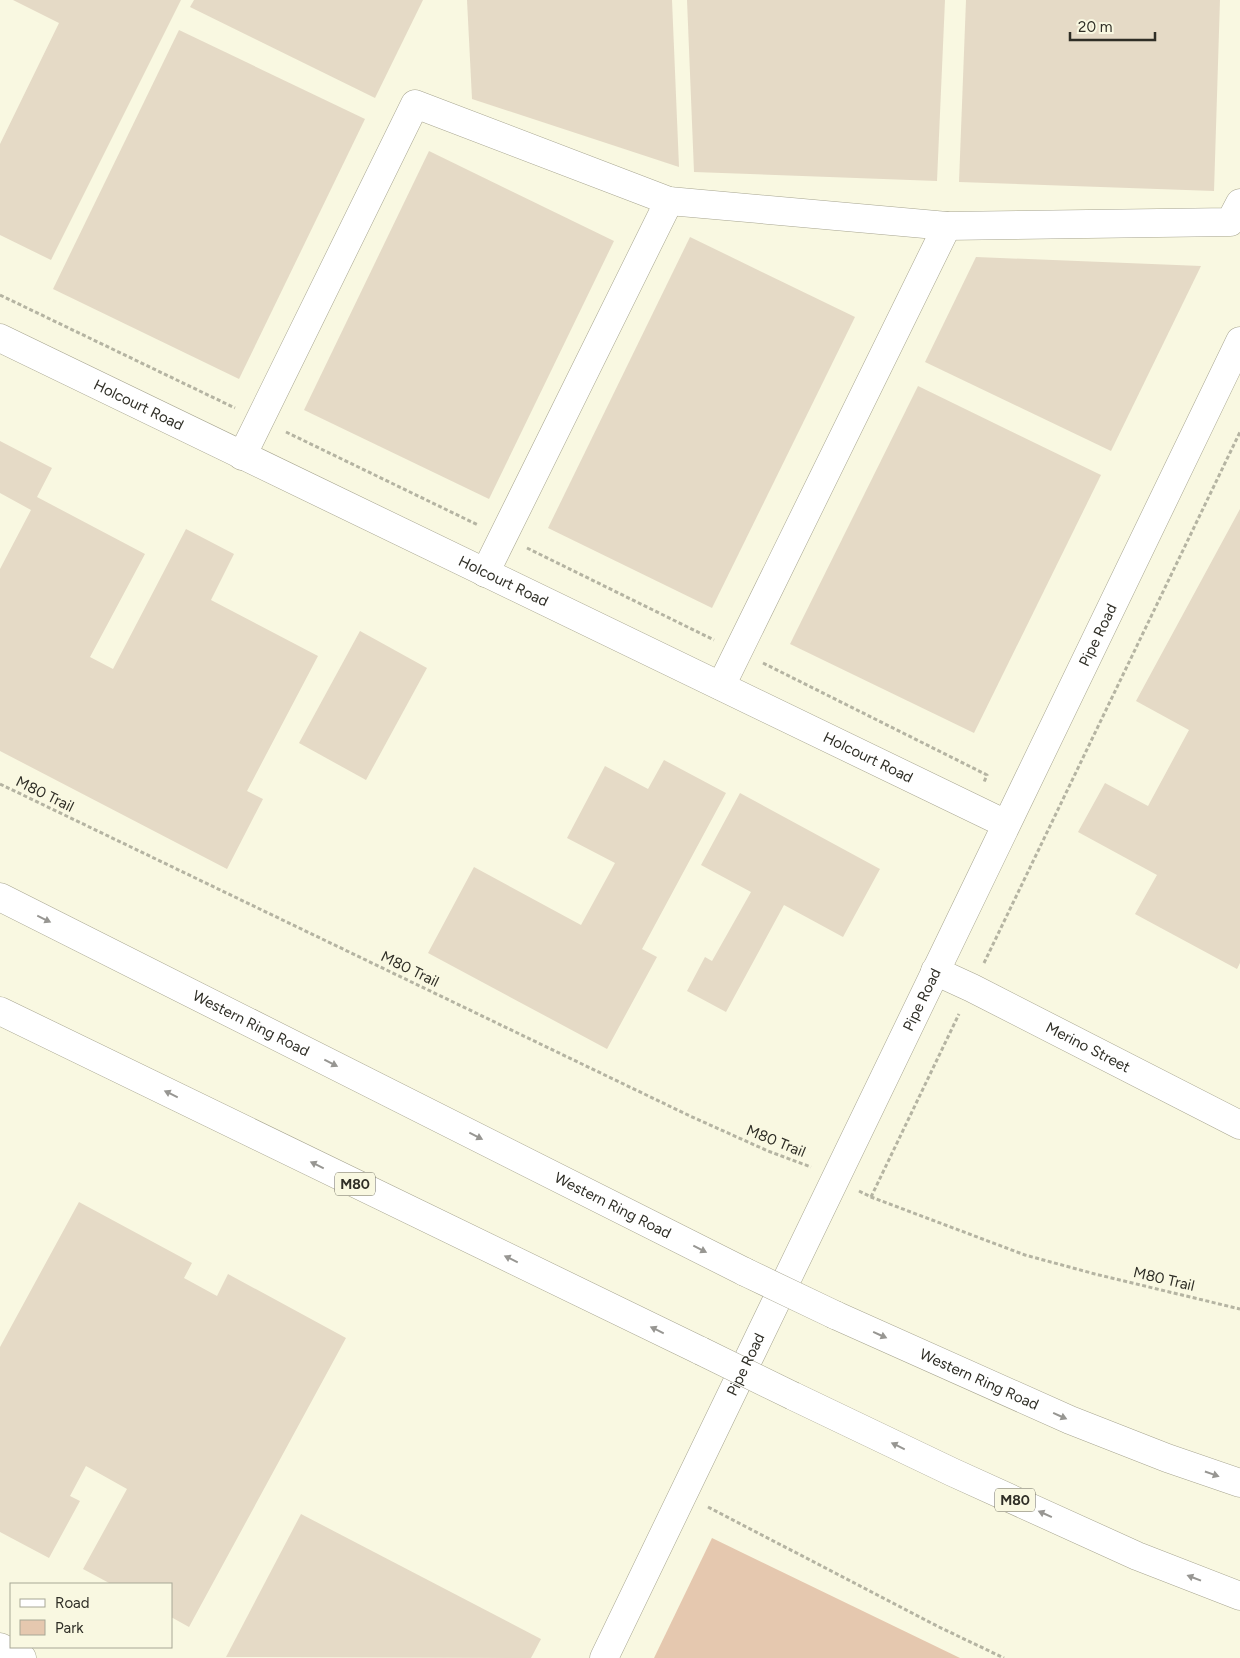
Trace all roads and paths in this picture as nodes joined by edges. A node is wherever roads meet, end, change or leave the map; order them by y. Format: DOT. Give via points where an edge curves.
graph roads {
  1 [pos="669,201"];
  2 [pos="1237,216"];
  3 [pos="947,226"];
  4 [pos="0,338"];
  5 [pos="1240,341"];
  6 [pos="1240,432"];
  7 [pos="242,456"];
  8 [pos="485,573"];
  9 [pos="720,686"];
  10 [pos="0,784"];
  11 [pos="1006,824"];
  12 [pos="0,897"];
  13 [pos="935,971"];
  14 [pos="972,988"];
  15 [pos="3,1013"];
  16 [pos="1240,1125"];
  17 [pos="814,1168"];
  18 [pos="857,1189"];
  19 [pos="871,1197"];
  20 [pos="1240,1309"];
  21 [pos="1240,1483"];
  22 [pos="683,1494"];
  23 [pos="1240,1596"];
  24 [pos="0,1647"];
  25 [pos="22,1658"];
  26 [pos="604,1658"];
  27 [pos="1004,1658"];
  1 -- 3 [label="main road"];
  1 -- 7 [label="main road" via="415,104"];
  1 -- 8 [label="main road"];
  2 -- 3 [label="main road"];
  3 -- 9 [label="main road"];
  4 -- 7 [label="main road, Holcourt Road"];
  5 -- 11 [label="main road, Pipe Road"];
  6 -- 14 [label="path"];
  7 -- 8 [label="main road, Holcourt Road"];
  8 -- 9 [label="main road, Holcourt Road"];
  9 -- 11 [label="main road, Holcourt Road"];
  10 -- 17 [label="path, M80 Trail" via="690,1116 774,1154"];
  11 -- 13 [label="main road, Pipe Road"];
  12 -- 21 [label="main road, Western Ring Road, one-way, bridge" via="835,1315 1070,1420"];
  13 -- 14 [label="main road, Merino Street"];
  13 -- 22 [label="main road, Pipe Road"];
  14 -- 16 [label="main road, Merino Street"];
  14 -- 19 [label="path"];
  23 -- 15 [label="main road, M80, one-way, bridge" via="1137,1556 952,1472"];
  18 -- 19 [label="path, M80 Trail"];
  19 -- 20 [label="path, M80 Trail" via="1025,1254"];
  22 -- 26 [label="main road, Pipe Road"];
  22 -- 27 [label="path"];
  24 -- 25 [label="main road"];
}
